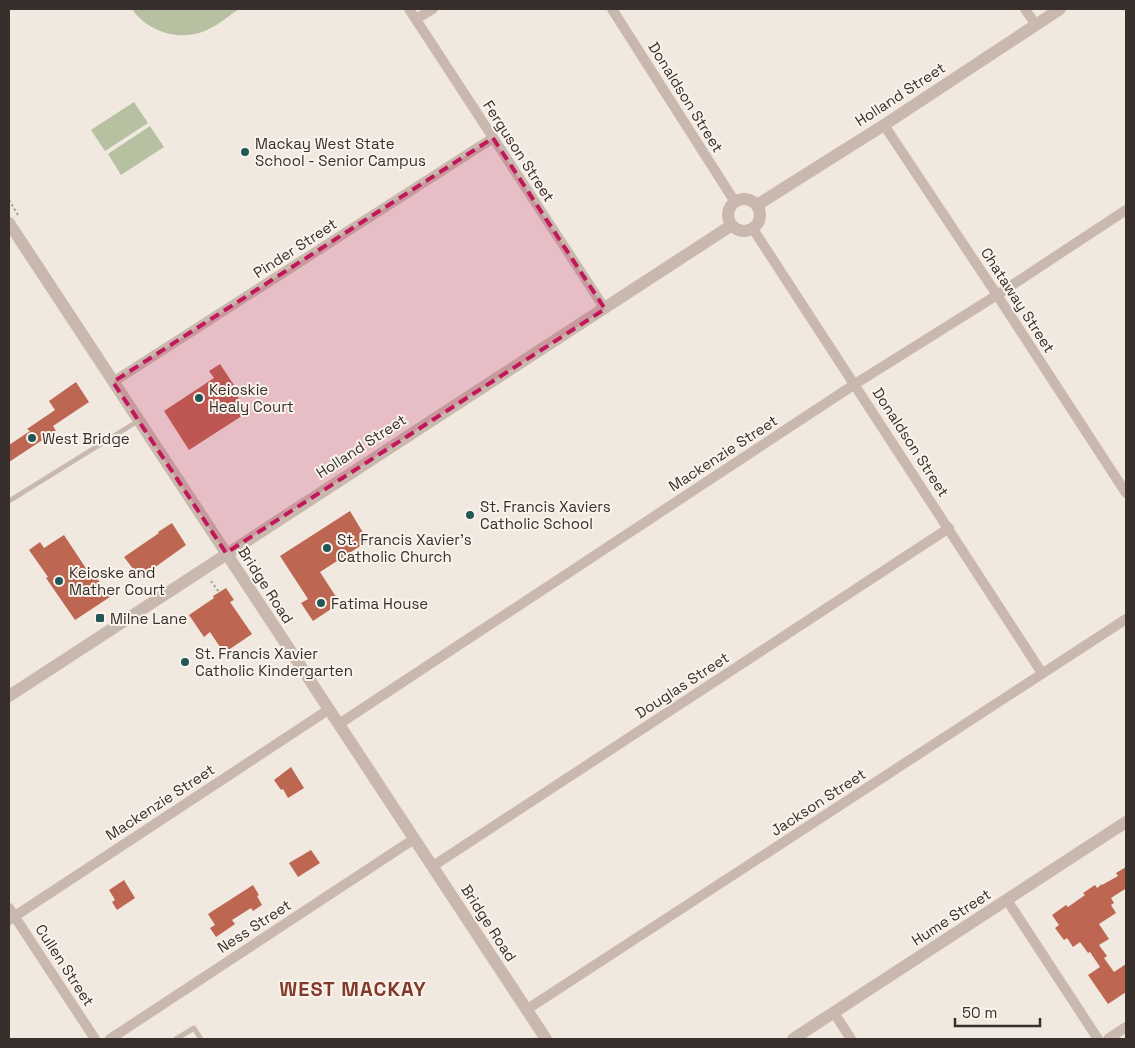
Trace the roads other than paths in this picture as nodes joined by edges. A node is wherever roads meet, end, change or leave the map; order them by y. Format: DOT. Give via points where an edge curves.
graph roads {
  1 [pos="409,9"];
  2 [pos="433,9"];
  3 [pos="612,9"];
  4 [pos="1025,9"];
  5 [pos="1060,9"];
  6 [pos="416,19"];
  7 [pos="1036,25"];
  8 [pos="884,125"];
  9 [pos="493,138"];
  10 [pos="735,202"];
  11 [pos="757,205"];
  12 [pos="1126,210"];
  13 [pos="9,223"];
  14 [pos="732,225"];
  15 [pos="753,228"];
  16 [pos="997,295"];
  17 [pos="605,308"];
  18 [pos="113,382"];
  19 [pos="855,384"];
  20 [pos="138,421"];
  21 [pos="1126,493"];
  22 [pos="9,501"];
  23 [pos="948,528"];
  24 [pos="226,553"];
  25 [pos="1126,619"];
  26 [pos="1042,673"];
  27 [pos="9,696"];
  28 [pos="328,710"];
  29 [pos="339,724"];
  30 [pos="1126,822"];
  31 [pos="414,839"];
  32 [pos="433,866"];
  33 [pos="1007,900"];
  34 [pos="11,915"];
  35 [pos="526,1010"];
  36 [pos="834,1013"];
  37 [pos="1126,1027"];
  38 [pos="95,1039"];
  39 [pos="110,1039"];
  40 [pos="176,1039"];
  41 [pos="202,1039"];
  42 [pos="546,1039"];
  43 [pos="793,1039"];
  44 [pos="851,1039"];
  45 [pos="1098,1039"];
  46 [pos="1108,1039"];
  1 -- 6 [label="street, Ferguson Street"];
  2 -- 6 [label="street"];
  3 -- 10 [label="street, Donaldson Street"];
  4 -- 7 [label="street"];
  5 -- 7 [label="street, Holland Street"];
  6 -- 9 [label="street, Ferguson Street"];
  7 -- 8 [label="street, Holland Street"];
  8 -- 11 [label="street, Holland Street"];
  8 -- 16 [label="street, Chataway Street"];
  9 -- 17 [label="street, Ferguson Street"];
  9 -- 18 [label="street, Pinder Street"];
  10 -- 11 [label="street" via="746,199"];
  10 -- 14 [label="street" via="728,217"];
  11 -- 15 [label="street" via="760,219"];
  12 -- 16 [label="street, Mackenzie Street"];
  13 -- 18 [label="street, Bridge Road"];
  14 -- 15 [label="street" via="741,231"];
  14 -- 17 [label="street, Holland Street"];
  15 -- 19 [label="street, Donaldson Street"];
  16 -- 19 [label="street, Mackenzie Street"];
  16 -- 21 [label="street, Chataway Street"];
  17 -- 24 [label="street, Holland Street"];
  18 -- 20 [label="street, Bridge Road"];
  19 -- 23 [label="street, Donaldson Street"];
  19 -- 29 [label="street, Mackenzie Street"];
  20 -- 22 [label="lane"];
  20 -- 24 [label="street, Bridge Road"];
  23 -- 26 [label="street, Donaldson Street"];
  23 -- 32 [label="street, Douglas Street"];
  24 -- 27 [label="street, Holland Street"];
  24 -- 28 [label="street, Bridge Road"];
  25 -- 26 [label="street, Jackson Street"];
  26 -- 35 [label="street, Jackson Street"];
  28 -- 29 [label="street, Bridge Road"];
  28 -- 34 [label="street, Mackenzie Street"];
  29 -- 31 [label="street, Bridge Road"];
  30 -- 33 [label="street, Hume Street"];
  31 -- 32 [label="street, Bridge Road"];
  31 -- 39 [label="street, Ness Street"];
  32 -- 35 [label="street, Bridge Road"];
  33 -- 36 [label="street, Hume Street"];
  33 -- 45 [label="street"];
  34 -- 38 [label="street, Cullen Street"];
  35 -- 42 [label="street, Bridge Road"];
  36 -- 43 [label="street, Hume Street"];
  36 -- 44 [label="street"];
  37 -- 46 [label="street"];
  40 -- 41 [label="lane" via="194,1028"];
}
